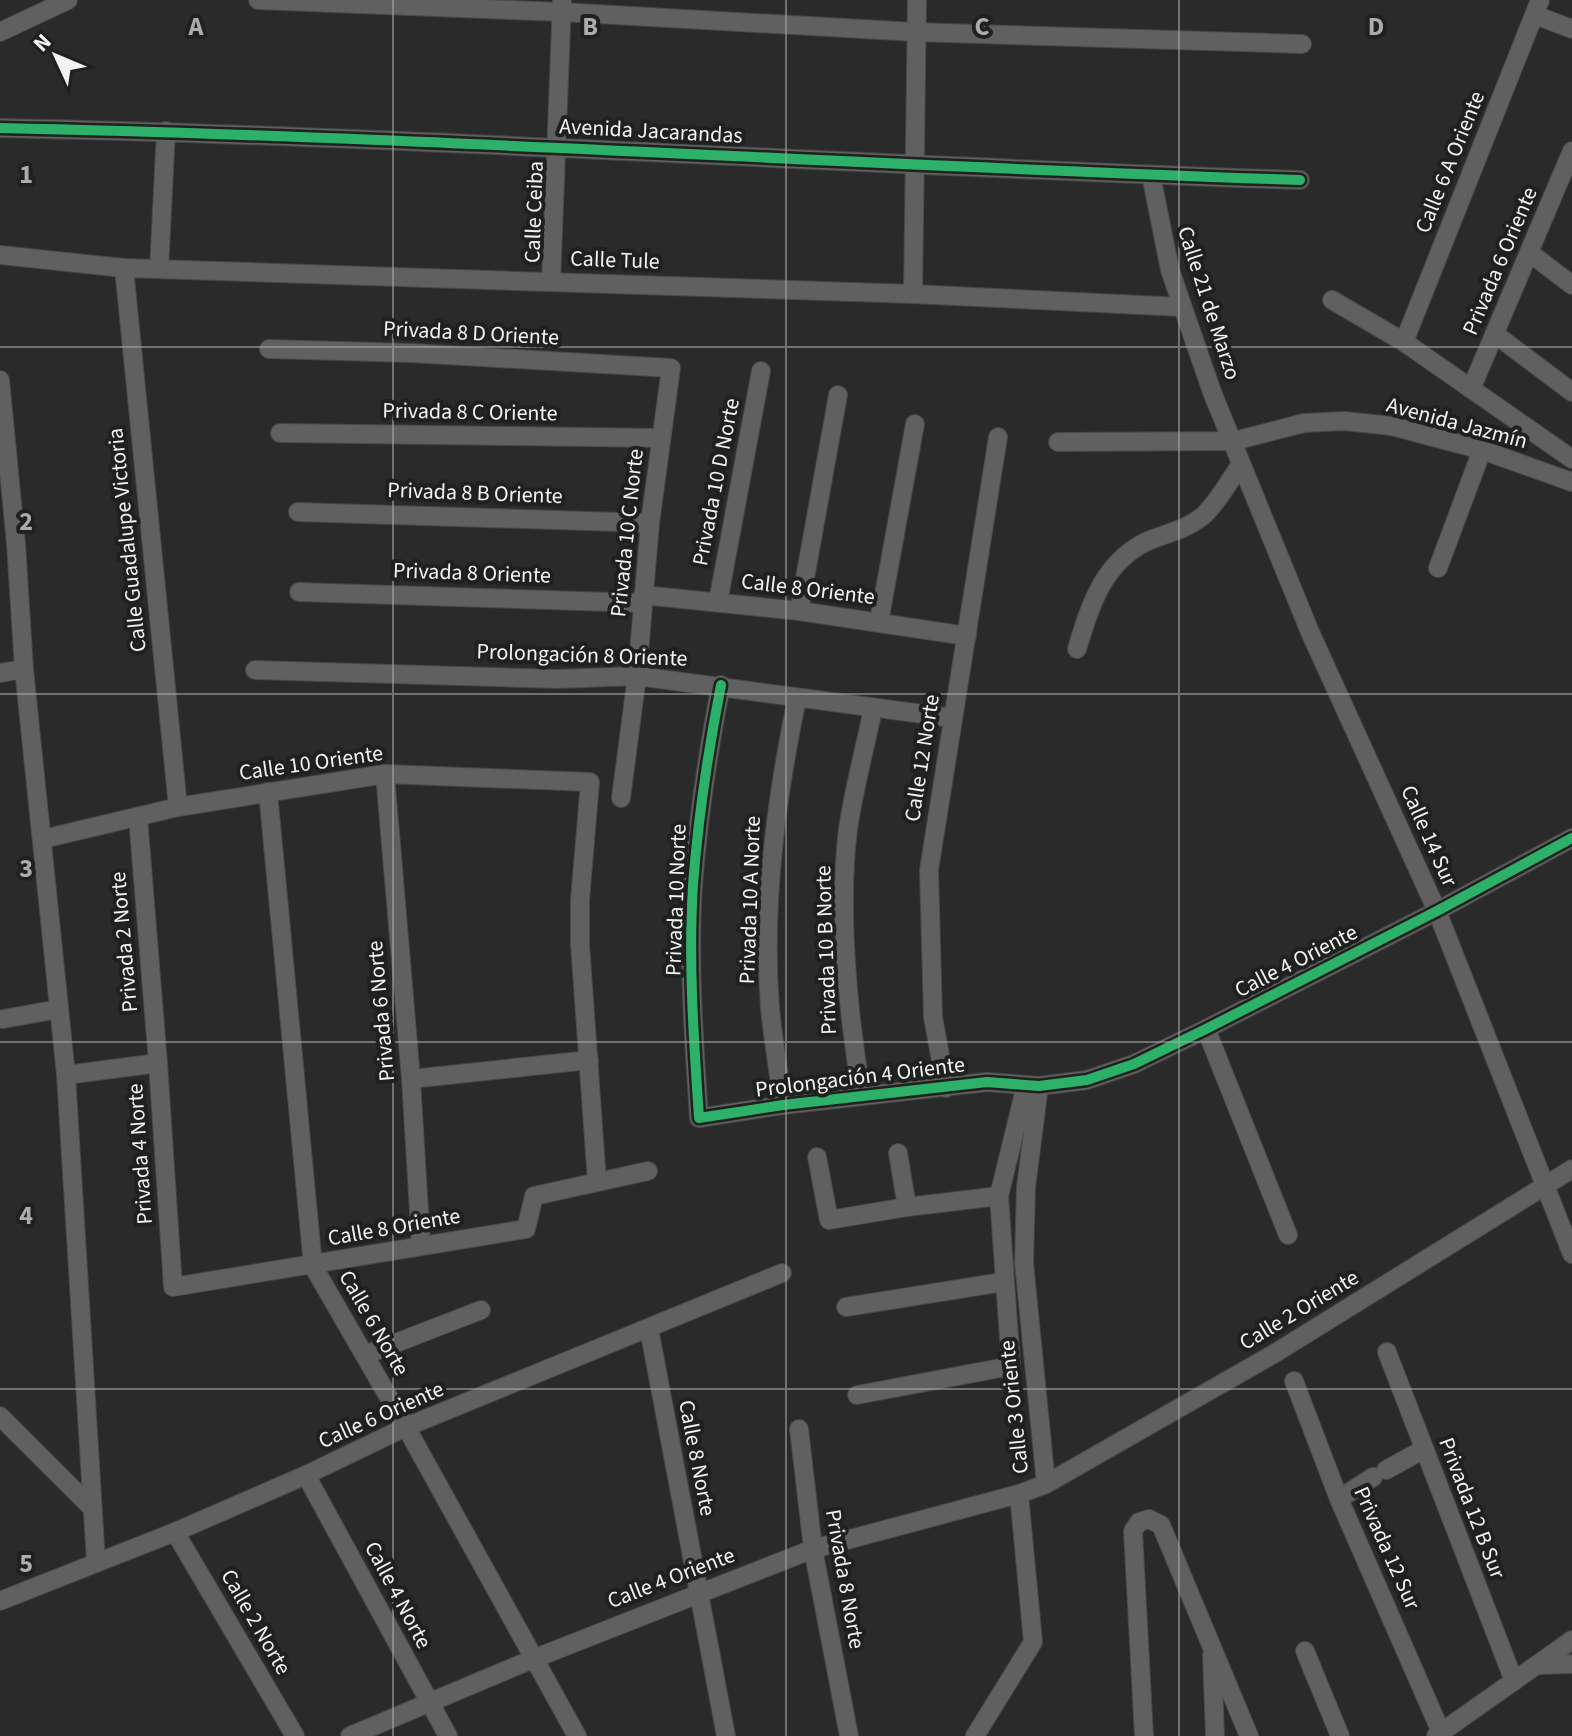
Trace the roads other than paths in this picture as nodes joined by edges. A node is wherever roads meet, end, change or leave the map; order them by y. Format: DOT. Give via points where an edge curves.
graph roads {
  1 [pos="68,0"];
  2 [pos="258,0"];
  3 [pos="917,0"];
  4 [pos="562,6"];
  5 [pos="1538,7"];
  6 [pos="30,8"];
  7 [pos="1572,29"];
  8 [pos="0,32"];
  9 [pos="915,32"];
  10 [pos="1302,44"];
  11 [pos="0,128"];
  12 [pos="166,131"];
  13 [pos="557,146"];
  14 [pos="1572,151"];
  15 [pos="916,165"];
  16 [pos="1151,175"];
  17 [pos="1300,180"];
  18 [pos="1567,180"];
  19 [pos="1530,253"];
  20 [pos="0,255"];
  21 [pos="124,268"];
  22 [pos="159,269"];
  23 [pos="551,282"];
  24 [pos="1572,285"];
  25 [pos="913,294"];
  26 [pos="1332,300"];
  27 [pos="1182,307"];
  28 [pos="1496,335"];
  29 [pos="1404,342"];
  30 [pos="269,349"];
  31 [pos="671,368"];
  32 [pos="761,371"];
  33 [pos="0,380"];
  34 [pos="1471,389"];
  35 [pos="1572,392"];
  36 [pos="838,395"];
  37 [pos="915,424"];
  38 [pos="2,427"];
  39 [pos="280,433"];
  40 [pos="998,437"];
  41 [pos="661,438"];
  42 [pos="1234,441"];
  43 [pos="1058,442"];
  44 [pos="1482,450"];
  45 [pos="1572,459"];
  46 [pos="1241,464"];
  47 [pos="1572,482"];
  48 [pos="298,512"];
  49 [pos="650,523"];
  50 [pos="8,546"];
  51 [pos="1438,568"];
  52 [pos="299,592"];
  53 [pos="643,599"];
  54 [pos="718,602"];
  55 [pos="799,611"];
  56 [pos="879,622"];
  57 [pos="967,636"];
  58 [pos="1077,649"];
  59 [pos="24,669"];
  60 [pos="255,670"];
  61 [pos="0,673"];
  62 [pos="637,676"];
  63 [pos="721,685"];
  64 [pos="797,698"];
  65 [pos="873,709"];
  66 [pos="953,718"];
  67 [pos="385,774"];
  68 [pos="268,792"];
  69 [pos="621,798"];
  70 [pos="178,807"];
  71 [pos="138,817"];
  72 [pos="1572,838"];
  73 [pos="43,839"];
  74 [pos="1437,911"];
  75 [pos="59,1009"];
  76 [pos="3,1019"];
  77 [pos="1206,1029"];
  78 [pos="589,1060"];
  79 [pos="158,1063"];
  80 [pos="66,1075"];
  81 [pos="411,1079"];
  82 [pos="1033,1086"];
  83 [pos="946,1088"];
  84 [pos="862,1096"];
  85 [pos="783,1105"];
  86 [pos="699,1118"];
  87 [pos="898,1153"];
  88 [pos="817,1157"];
  89 [pos="1572,1169"];
  90 [pos="648,1171"];
  91 [pos="597,1182"];
  92 [pos="1545,1187"];
  93 [pos="999,1196"];
  94 [pos="907,1207"];
  95 [pos="1288,1235"];
  96 [pos="421,1245"];
  97 [pos="1572,1254"];
  98 [pos="313,1266"];
  99 [pos="782,1273"];
  100 [pos="1003,1282"];
  101 [pos="173,1287"];
  102 [pos="846,1307"];
  103 [pos="481,1310"];
  104 [pos="649,1329"];
  105 [pos="1387,1352"];
  106 [pos="365,1355"];
  107 [pos="1294,1381"];
  108 [pos="857,1395"];
  109 [pos="0,1416"];
  110 [pos="406,1427"];
  111 [pos="799,1429"];
  112 [pos="1424,1449"];
  113 [pos="306,1475"];
  114 [pos="1046,1484"];
  115 [pos="1019,1494"];
  116 [pos="1339,1499"];
  117 [pos="91,1507"];
  118 [pos="175,1532"];
  119 [pos="813,1549"];
  120 [pos="96,1562"];
  121 [pos="698,1593"];
  122 [pos="0,1601"];
  123 [pos="1572,1640"];
  124 [pos="1211,1641"];
  125 [pos="1305,1651"];
  126 [pos="533,1659"];
  127 [pos="1572,1664"];
  128 [pos="1538,1665"];
  129 [pos="1514,1681"];
  130 [pos="430,1704"];
  131 [pos="1439,1734"];
  132 [pos="295,1736"];
  133 [pos="350,1736"];
  134 [pos="448,1736"];
  135 [pos="577,1736"];
  136 [pos="726,1736"];
  137 [pos="849,1736"];
  138 [pos="975,1736"];
  139 [pos="1144,1736"];
  140 [pos="1215,1736"];
  141 [pos="1249,1736"];
  142 [pos="1340,1736"];
  1 -- 6 [label="street"];
  2 -- 4 [label="street"];
  3 -- 9 [label="street"];
  4 -- 9 [label="street"];
  4 -- 13 [label="street, Calle Ceiba"];
  5 -- 7 [label="street"];
  5 -- 29 [label="street, Calle 6 A Oriente"];
  6 -- 8 [label="street"];
  9 -- 10 [label="street"];
  9 -- 15 [label="street"];
  11 -- 12 [label="street, Avenida Jacarandas"];
  12 -- 13 [label="street, Avenida Jacarandas"];
  12 -- 22 [label="street"];
  13 -- 15 [label="street, Avenida Jacarandas"];
  13 -- 23 [label="street, Calle Ceiba"];
  14 -- 18 [label="street, Privada 6 Oriente"];
  15 -- 16 [label="street, Avenida Jacarandas"];
  15 -- 25 [label="street"];
  16 -- 17 [label="street, Avenida Jacarandas"];
  16 -- 27 [label="street, Calle 21 de Marzo"];
  18 -- 19 [label="street, Privada 6 Oriente"];
  19 -- 24 [label="street"];
  19 -- 28 [label="street, Privada 6 Oriente"];
  20 -- 21 [label="street, Calle Tule"];
  21 -- 22 [label="street, Calle Tule"];
  21 -- 70 [label="street, Calle Guadalupe Victoria"];
  22 -- 23 [label="street, Calle Tule"];
  23 -- 25 [label="street, Calle Tule"];
  25 -- 27 [label="street, Calle Tule"];
  26 -- 29 [label="street"];
  27 -- 42 [label="street, Calle 21 de Marzo"];
  28 -- 34 [label="street, Privada 6 Oriente"];
  28 -- 35 [label="street"];
  29 -- 34 [label="street"];
  30 -- 31 [label="street, Privada 8 D Oriente"];
  31 -- 41 [label="street, Privada 10 C Norte"];
  32 -- 54 [label="street, Privada 10 D Norte"];
  33 -- 38 [label="street"];
  34 -- 45 [label="street"];
  36 -- 55 [label="street"];
  37 -- 56 [label="street"];
  38 -- 50 [label="street"];
  39 -- 41 [label="street, Privada 8 C Oriente"];
  40 -- 57 [label="street, Calle 12 Norte"];
  41 -- 49 [label="street, Privada 10 C Norte"];
  42 -- 43 [label="street, Avenida Jazmín"];
  42 -- 44 [label="street, Avenida Jazmín" via="1304,423 1344,421 1392,426"];
  42 -- 46 [label="street, Calle 14 Sur"];
  44 -- 47 [label="street, Avenida Jazmín"];
  44 -- 51 [label="street"];
  46 -- 58 [label="street" via="1206,513 1145,542 1113,565 1091,602"];
  46 -- 74 [label="street, Calle 14 Sur" via="1310,632"];
  48 -- 49 [label="street, Privada 8 B Oriente"];
  49 -- 53 [label="street, Privada 10 C Norte"];
  50 -- 59 [label="street"];
  52 -- 53 [label="street, Privada 8 Oriente"];
  53 -- 54 [label="street, Calle 8 Oriente"];
  53 -- 62 [label="street, Privada 10 C Norte"];
  54 -- 55 [label="street, Calle 8 Oriente"];
  55 -- 56 [label="street, Calle 8 Oriente"];
  56 -- 57 [label="street, Calle 8 Oriente"];
  57 -- 66 [label="street, Calle 12 Norte"];
  59 -- 61 [label="street"];
  59 -- 73 [label="street"];
  60 -- 62 [label="street, Prolongación 8 Oriente" via="558,679"];
  62 -- 63 [label="street, Prolongación 8 Oriente"];
  62 -- 69 [label="street, Privada 10 C Norte"];
  63 -- 64 [label="street, Prolongación 8 Oriente"];
  63 -- 86 [label="street, Privada 10 Norte" via="693,888 692,1012"];
  64 -- 65 [label="street, Prolongación 8 Oriente"];
  64 -- 85 [label="street, Privada 10 A Norte" via="771,865 770,1009"];
  65 -- 66 [label="street, Prolongación 8 Oriente"];
  65 -- 84 [label="street, Privada 10 B Norte" via="848,829 844,908 852,1043"];
  66 -- 83 [label="street, Calle 12 Norte" via="929,870 933,1017"];
  67 -- 68 [label="street, Calle 10 Oriente"];
  67 -- 78 [label="street, Calle 10 Oriente" via="590,782 580,900"];
  67 -- 81 [label="street, Privada 6 Norte"];
  68 -- 70 [label="street, Calle 10 Oriente"];
  68 -- 98 [label="street, Calle 6 Norte"];
  70 -- 71 [label="street, Calle 10 Oriente"];
  71 -- 73 [label="street, Calle 10 Oriente"];
  71 -- 79 [label="street, Privada 2 Norte"];
  72 -- 74 [label="street, Calle 4 Oriente"];
  73 -- 75 [label="street"];
  74 -- 77 [label="street, Calle 4 Oriente"];
  74 -- 92 [label="street, Calle 14 Sur"];
  75 -- 76 [label="street"];
  75 -- 80 [label="street"];
  77 -- 82 [label="street, Calle 4 Oriente" via="1087,1080"];
  77 -- 95 [label="street"];
  78 -- 81 [label="street"];
  78 -- 91 [label="street"];
  79 -- 80 [label="street, Privada 4 Norte"];
  79 -- 101 [label="street, Privada 4 Norte"];
  80 -- 117 [label="street"];
  81 -- 96 [label="street, Privada 6 Norte"];
  82 -- 83 [label="street, Prolongación 4 Oriente" via="987,1082"];
  82 -- 93 [label="street"];
  82 -- 114 [label="street, Calle 3 Oriente" via="1024,1263"];
  83 -- 84 [label="street, Prolongación 4 Oriente"];
  84 -- 85 [label="street, Prolongación 4 Oriente"];
  85 -- 86 [label="street, Prolongación 4 Oriente"];
  87 -- 94 [label="street"];
  88 -- 94 [label="street" via="829,1220"];
  89 -- 92 [label="street, Calle 2 Oriente"];
  90 -- 91 [label="street, Calle 8 Oriente"];
  91 -- 96 [label="street, Calle 8 Oriente" via="534,1196 526,1229"];
  92 -- 97 [label="street, Calle 14 Sur"];
  92 -- 114 [label="street, Calle 2 Oriente" via="1272,1355"];
  93 -- 94 [label="street"];
  93 -- 100 [label="street"];
  96 -- 98 [label="street, Calle 8 Oriente"];
  98 -- 101 [label="street, Calle 8 Oriente"];
  98 -- 106 [label="street, Calle 6 Norte"];
  99 -- 104 [label="street, Calle 6 Oriente"];
  100 -- 102 [label="street"];
  100 -- 108 [label="street" via="1011,1366"];
  103 -- 106 [label="street"];
  104 -- 110 [label="street, Calle 6 Oriente"];
  104 -- 121 [label="street, Calle 8 Norte"];
  105 -- 112 [label="street, Privada 12 B Sur"];
  106 -- 110 [label="street, Calle 6 Norte"];
  107 -- 116 [label="street, Privada 12 Sur"];
  109 -- 117 [label="street"];
  110 -- 113 [label="street, Calle 6 Oriente"];
  110 -- 126 [label="street, Calle 6 Norte"];
  111 -- 119 [label="street, Privada 8 Norte"];
  112 -- 116 [label="street"];
  112 -- 129 [label="street, Privada 12 B Sur"];
  113 -- 118 [label="street, Calle 6 Oriente"];
  113 -- 130 [label="street, Calle 4 Norte"];
  114 -- 115 [label="street, Calle 3 Oriente"];
  115 -- 119 [label="street, Calle 4 Oriente"];
  115 -- 138 [label="street, Calle 3 Oriente" via="1033,1642"];
  116 -- 131 [label="street, Privada 12 Sur"];
  117 -- 120 [label="street"];
  118 -- 120 [label="street, Calle 6 Oriente"];
  118 -- 132 [label="street, Calle 2 Norte"];
  119 -- 121 [label="street, Calle 4 Oriente"];
  119 -- 137 [label="street, Privada 8 Norte"];
  120 -- 122 [label="street, Calle 6 Oriente"];
  121 -- 126 [label="street, Calle 4 Oriente"];
  121 -- 136 [label="street, Calle 8 Norte"];
  123 -- 128 [label="street"];
  124 -- 139 [label="street" via="1161,1525 1139,1522 1133,1531"];
  124 -- 140 [label="street"];
  124 -- 141 [label="street"];
  125 -- 142 [label="street"];
  126 -- 130 [label="street, Calle 4 Oriente"];
  126 -- 135 [label="street, Calle 6 Norte"];
  127 -- 128 [label="street"];
  128 -- 129 [label="street"];
  129 -- 131 [label="street"];
  130 -- 133 [label="street, Calle 4 Oriente"];
  130 -- 134 [label="street, Calle 4 Norte"];
}
